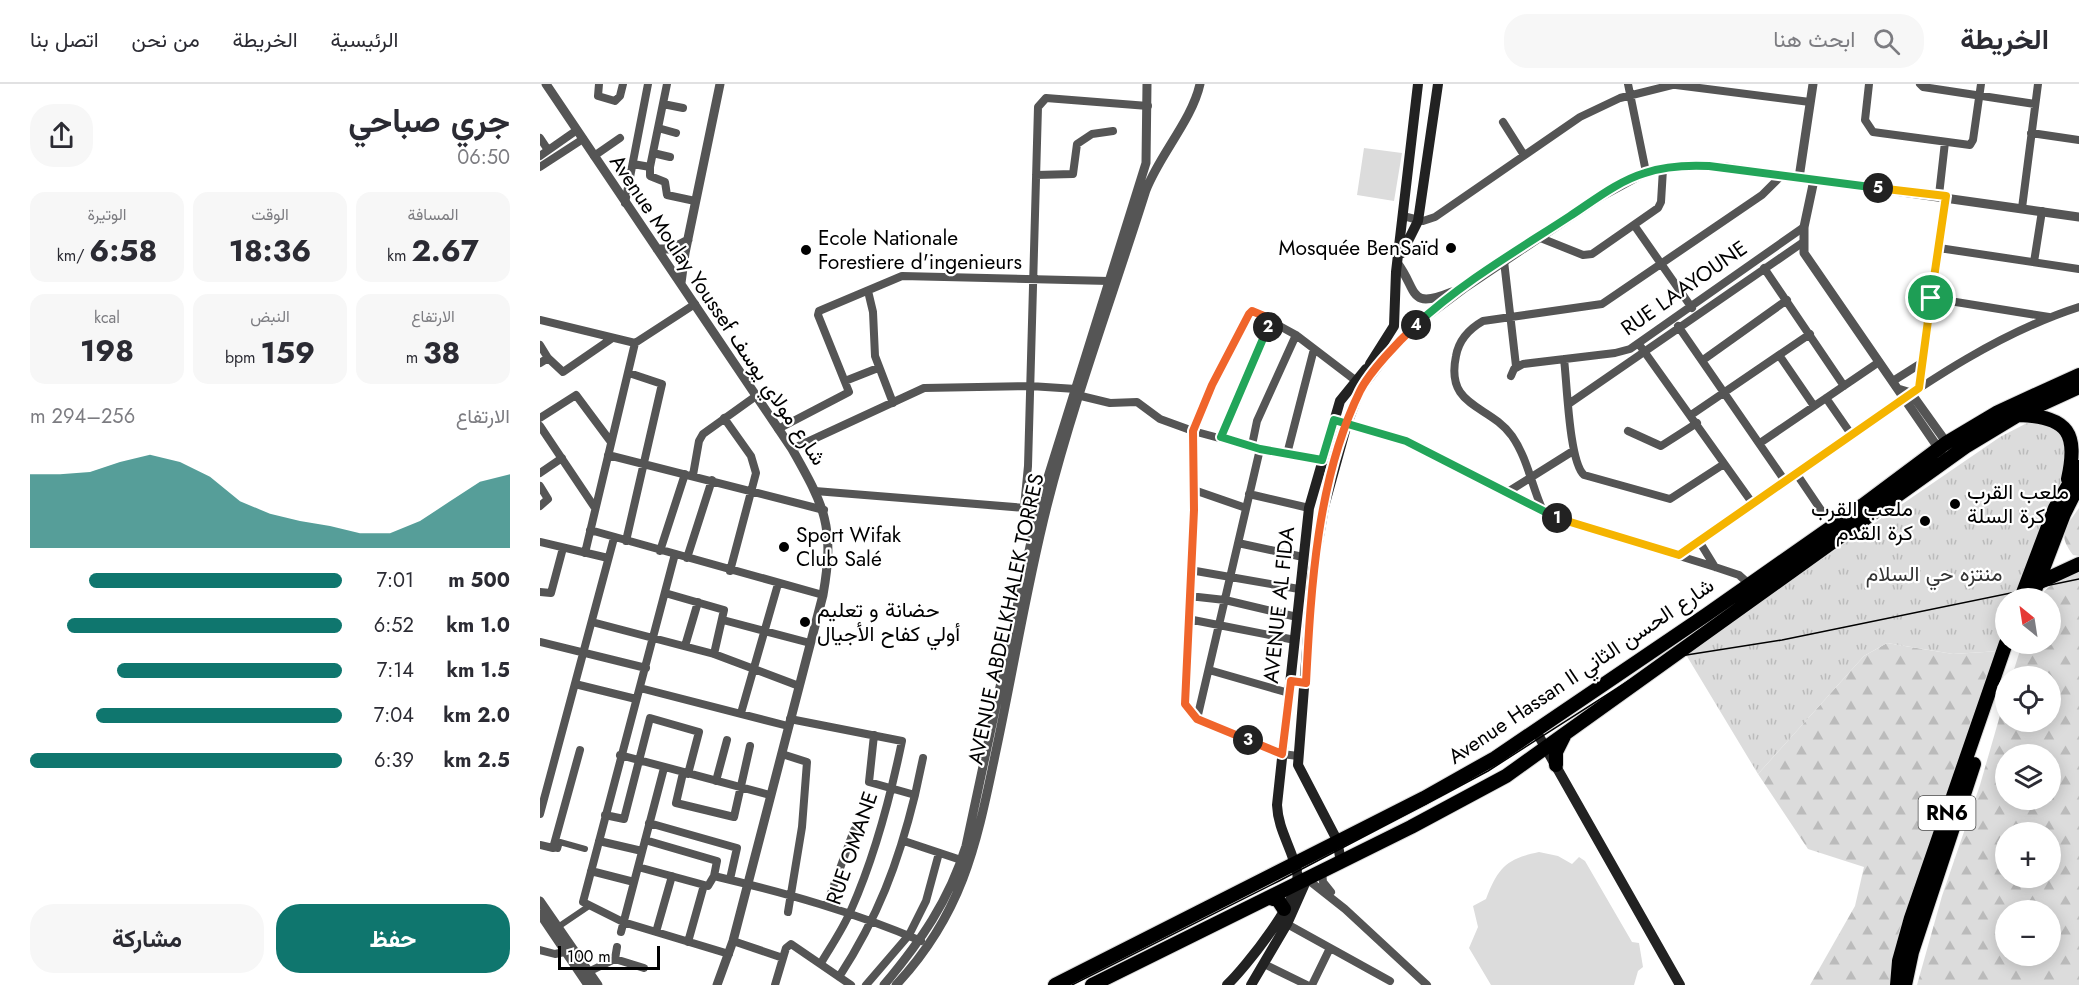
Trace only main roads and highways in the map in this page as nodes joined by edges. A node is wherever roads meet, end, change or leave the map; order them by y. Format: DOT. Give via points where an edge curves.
graph roads {
  1 [pos="1418,84"];
  2 [pos="1438,84"];
  3 [pos="1399,261"];
  4 [pos="2079,375"];
  5 [pos="1355,385"];
  6 [pos="2079,387"];
  7 [pos="2018,415"];
  8 [pos="1946,452"];
  9 [pos="2079,467"];
  10 [pos="2073,484"];
  11 [pos="2079,564"];
  12 [pos="2038,583"];
  13 [pos="2025,588"];
  14 [pos="2036,588"];
  15 [pos="2002,654"];
  16 [pos="2012,654"];
  17 [pos="1291,681"];
  18 [pos="1306,683"];
  19 [pos="1533,733"];
  20 [pos="1565,734"];
  21 [pos="1543,750"];
  22 [pos="1556,765"];
  23 [pos="1336,840"];
  24 [pos="1341,862"];
  25 [pos="1299,874"];
  26 [pos="1269,898"];
  27 [pos="1284,909"];
  28 [pos="1055,985"];
  29 [pos="1092,985"];
  30 [pos="1227,985"];
  31 [pos="1251,985"];
  32 [pos="1673,985"];
  33 [pos="1680,985"];
  34 [pos="1897,985"];
  35 [pos="1905,985"];
  1 -- 3 [label="main road, AVENUE AL FIDA"];
  2 -- 3 [label="main road" via="1418,221"];
  3 -- 5 [label="main road, AVENUE AL FIDA" via="1394,326"];
  4 -- 8 [label="highway, Avenue Hassan II شارع الحسن الثاني" via="1998,412"];
  5 -- 17 [label="main road, AVENUE AL FIDA" via="1340,401 1310,508"];
  5 -- 18 [label="main road, AVENUE AL FIDA" via="1316,545"];
  6 -- 7 [label="highway, Avenue Hassan II شارع الحسن الثاني"];
  7 -- 8 [label="highway, Avenue Hassan II شارع الحسن الثاني"];
  7 -- 10 [label="highway" via="2052,420 2068,433 2073,446"];
  8 -- 19 [label="highway, Avenue Hassan II شارع الحسن الثاني"];
  8 -- 20 [label="highway, Avenue Hassan II شارع الحسن الثاني"];
  9 -- 10 [label="highway"];
  10 -- 12 [label="highway"];
  10 -- 13 [label="highway" via="2046,530"];
  11 -- 12 [label="highway"];
  12 -- 14 [label="highway"];
  15 -- 34 [label="highway, RN6" via="1911,918"];
  16 -- 35 [label="highway, RN6" via="1934,881"];
  17 -- 18 [label="main road"];
  17 -- 25 [label="main road, AVENUE AL FIDA" via="1278,817"];
  18 -- 23 [label="main road, AVENUE AL FIDA" via="1298,756 1300,773"];
  19 -- 21 [label="main road"];
  19 -- 23 [label="highway, Avenue Hassan II شارع الحسن الثاني" via="1424,798"];
  20 -- 21 [label="highway, Avenue Hassan II شارع الحسن الثاني"];
  20 -- 22 [label="highway" via="1558,746"];
  21 -- 22 [label="main road"];
  21 -- 24 [label="highway, Avenue Hassan II شارع الحسن الثاني" via="1486,787"];
  21 -- 32 [label="main road"];
  22 -- 33 [label="main road"];
  23 -- 24 [label="main road, AVENUE AL FIDA"];
  23 -- 25 [label="highway, Avenue Hassan II شارع الحسن الثاني"];
  24 -- 25 [label="highway, Avenue Hassan II شارع الحسن الثاني" via="1322,872"];
  25 -- 26 [label="highway, Avenue Hassan II شارع الحسن الثاني"];
  25 -- 27 [label="main road"];
  25 -- 28 [label="highway, Avenue Hassan II شارع الحسن الثاني"];
  25 -- 31 [label="main road" via="1287,924"];
  26 -- 27 [label="highway" via="1278,900"];
  26 -- 29 [label="highway, Avenue Hassan II شارع الحسن الثاني"];
  27 -- 30 [label="main road" via="1253,958"];
}
